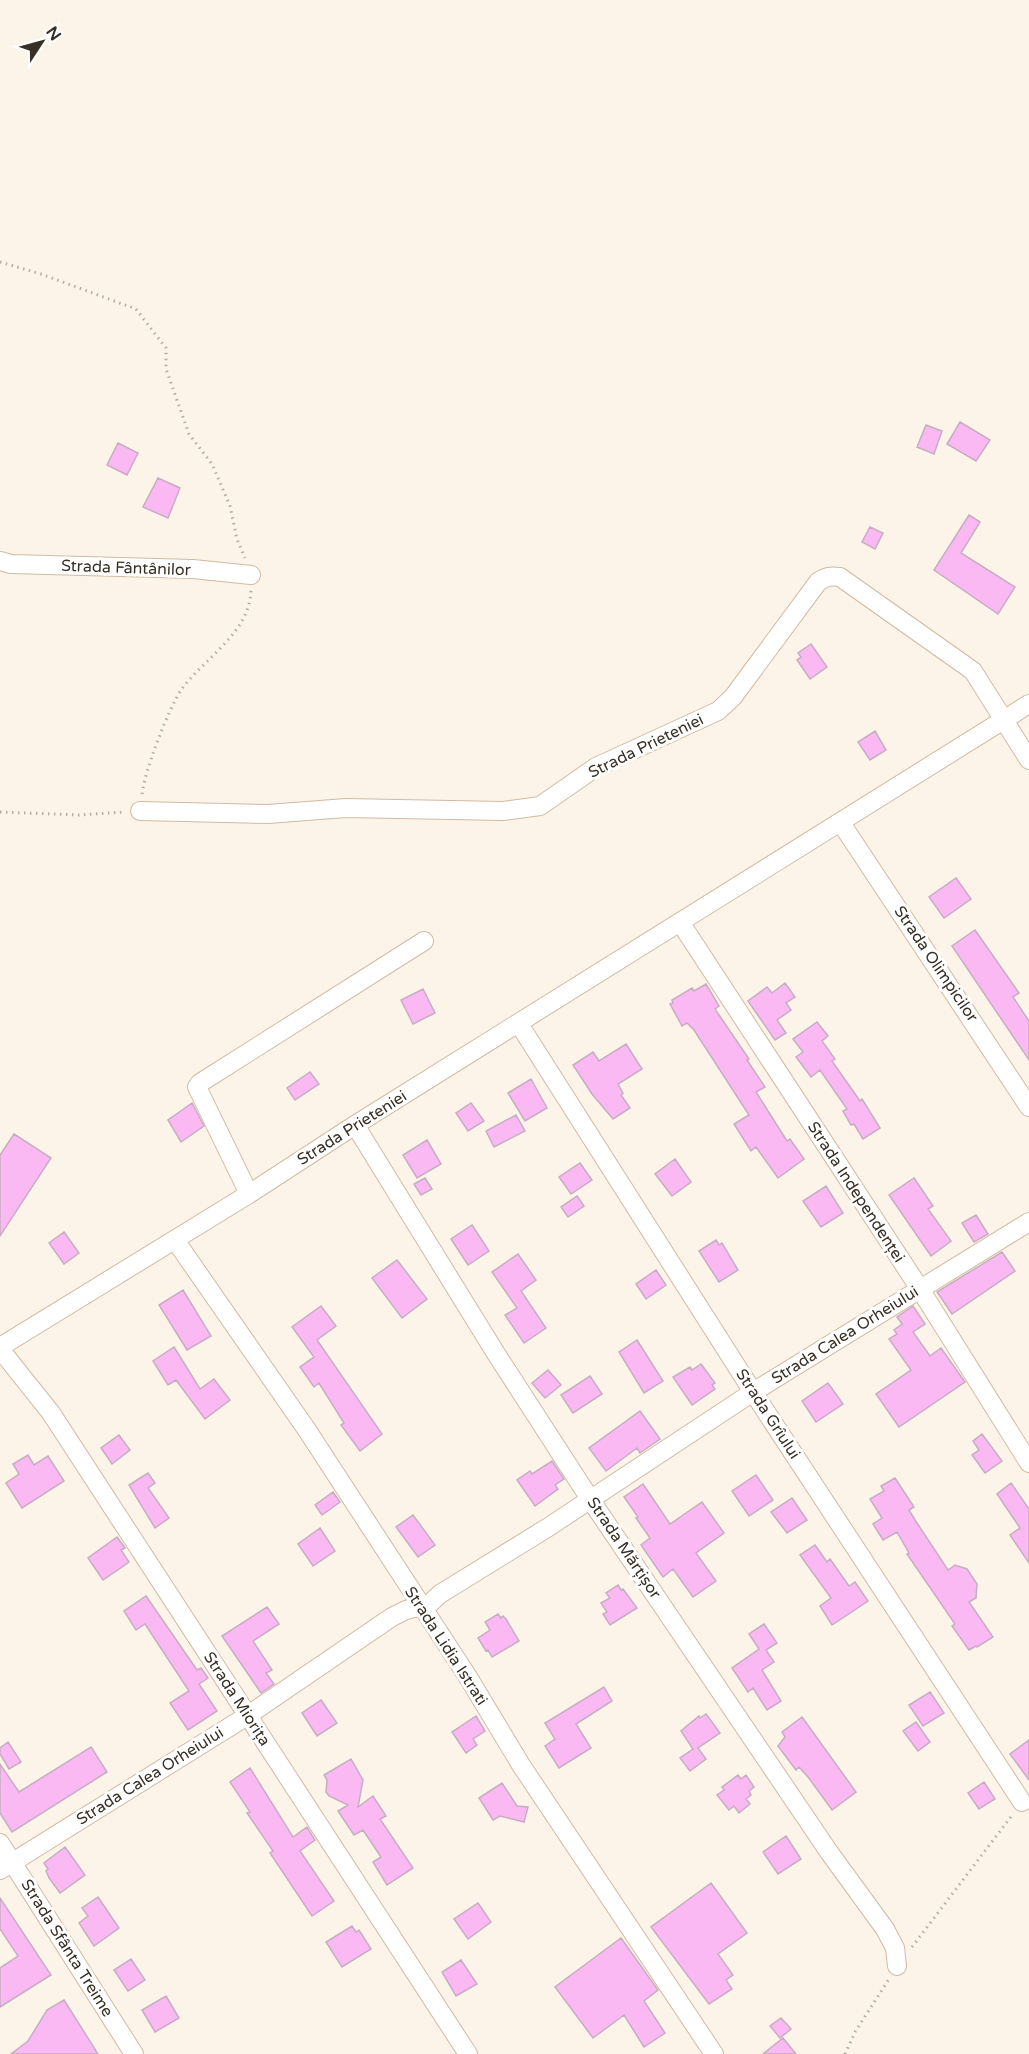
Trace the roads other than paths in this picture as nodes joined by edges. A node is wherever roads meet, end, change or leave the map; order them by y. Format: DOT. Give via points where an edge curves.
graph roads {
  1 [pos="0,561"];
  2 [pos="251,575"];
  3 [pos="1029,704"];
  4 [pos="1003,719"];
  5 [pos="1029,760"];
  6 [pos="140,811"];
  7 [pos="841,823"];
  8 [pos="680,922"];
  9 [pos="424,941"];
  10 [pos="519,1024"];
  11 [pos="1029,1107"];
  12 [pos="355,1125"];
  13 [pos="249,1194"];
  14 [pos="1029,1222"];
  15 [pos="174,1240"];
  16 [pos="920,1289"];
  17 [pos="0,1348"];
  18 [pos="753,1392"];
  19 [pos="1029,1463"];
  20 [pos="590,1499"];
  21 [pos="422,1608"];
  22 [pos="248,1716"];
  23 [pos="1022,1802"];
  24 [pos="0,1843"];
  25 [pos="6,1866"];
  26 [pos="897,1966"];
  27 [pos="134,2054"];
  28 [pos="468,2054"];
  29 [pos="714,2054"];
  1 -- 2 [label="street, Strada Fântânilor"];
  3 -- 4 [label="street, Strada Prieteniei"];
  4 -- 5 [label="street"];
  4 -- 6 [label="street, Strada Prieteniei" via="973,671 840,577 831,576 818,582 733,697 718,711 596,768 540,806 503,811 346,808 268,814"];
  4 -- 7 [label="street, Strada Prieteniei"];
  7 -- 8 [label="street, Strada Prieteniei"];
  7 -- 11 [label="street, Strada Olimpicilor"];
  8 -- 10 [label="street, Strada Prieteniei"];
  8 -- 16 [label="street, Strada Independenței"];
  9 -- 13 [label="street" via="197,1087"];
  10 -- 12 [label="street, Strada Prieteniei"];
  10 -- 18 [label="street, Strada Grîului"];
  12 -- 13 [label="street, Strada Prieteniei"];
  12 -- 20 [label="street, Strada Mărțișor"];
  13 -- 15 [label="street, Strada Prieteniei"];
  14 -- 16 [label="street, Strada Calea Orheiului"];
  15 -- 17 [label="street, Strada Prieteniei"];
  15 -- 21 [label="street, Strada Lidia Istrati" via="307,1430"];
  16 -- 18 [label="street, Strada Calea Orheiului"];
  16 -- 19 [label="street, Strada Independenței"];
  17 -- 22 [label="street, Strada Miorița" via="51,1413"];
  18 -- 20 [label="street, Strada Calea Orheiului"];
  18 -- 23 [label="street, Strada Grîului"];
  20 -- 21 [label="street, Strada Calea Orheiului"];
  20 -- 26 [label="street, Strada Mărțișor" via="885,1929 895,1948"];
  21 -- 22 [label="street, Strada Calea Orheiului" via="392,1617"];
  21 -- 29 [label="street, Strada Lidia Istrati" via="521,1765"];
  22 -- 25 [label="street, Strada Calea Orheiului"];
  22 -- 28 [label="street, Strada Miorița"];
  24 -- 25 [label="street, Strada Sfânta Treime"];
  25 -- 27 [label="street, Strada Sfânta Treime"];
}
